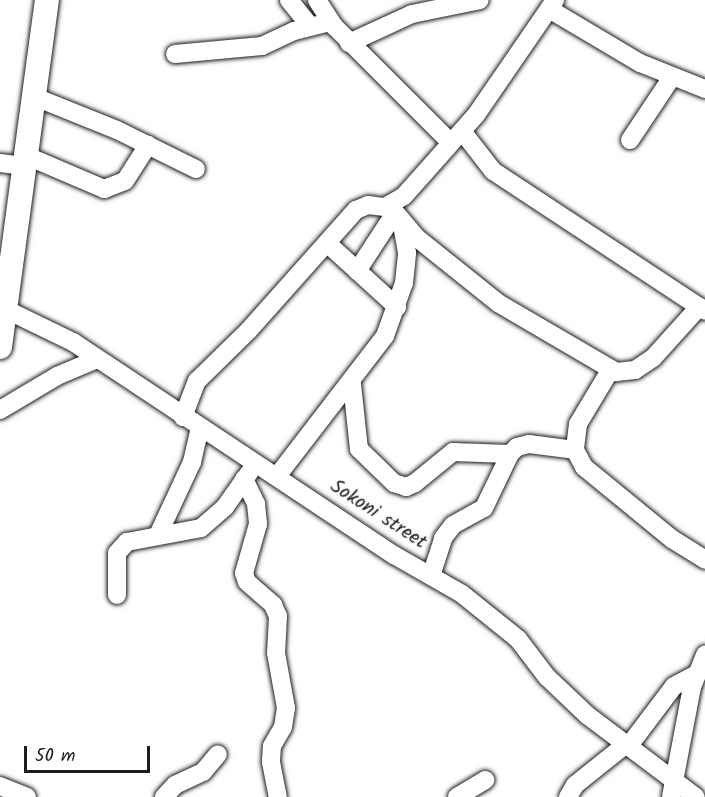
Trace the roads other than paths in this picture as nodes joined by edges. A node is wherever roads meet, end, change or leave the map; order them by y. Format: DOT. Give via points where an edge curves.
graph roads {
  1 [pos="47,0"];
  2 [pos="289,0"];
  3 [pos="317,0"];
  4 [pos="480,0"];
  5 [pos="549,4"];
  6 [pos="414,7"];
  7 [pos="330,22"];
  8 [pos="310,26"];
  9 [pos="349,43"];
  10 [pos="175,54"];
  11 [pos="672,77"];
  12 [pos="705,89"];
  13 [pos="35,96"];
  14 [pos="456,137"];
  15 [pos="630,140"];
  16 [pos="148,145"];
  17 [pos="26,161"];
  18 [pos="0,163"];
  19 [pos="196,170"];
  20 [pos="395,213"];
  21 [pos="327,243"];
  22 [pos="357,271"];
  23 [pos="397,307"];
  24 [pos="5,309"];
  25 [pos="702,309"];
  26 [pos="0,347"];
  27 [pos="97,359"];
  28 [pos="611,369"];
  29 [pos="352,384"];
  30 [pos="0,410"];
  31 [pos="183,417"];
  32 [pos="200,427"];
  33 [pos="575,450"];
  34 [pos="510,454"];
  35 [pos="257,461"];
  36 [pos="278,475"];
  37 [pos="244,479"];
  38 [pos="158,535"];
  39 [pos="705,560"];
  40 [pos="431,576"];
  41 [pos="117,595"];
  42 [pos="705,655"];
  43 [pos="698,674"];
  44 [pos="627,746"];
  45 [pos="218,754"];
  46 [pos="484,780"];
  47 [pos="0,786"];
  48 [pos="674,790"];
  49 [pos="27,797"];
  50 [pos="164,797"];
  51 [pos="278,797"];
  52 [pos="458,797"];
  53 [pos="568,797"];
  54 [pos="696,797"];
  1 -- 13 [label="street"];
  2 -- 8 [label="street"];
  3 -- 7 [label="street"];
  4 -- 6 [label="street"];
  5 -- 11 [label="street"];
  5 -- 14 [label="street"];
  6 -- 9 [label="street"];
  7 -- 8 [label="street"];
  7 -- 9 [label="street"];
  8 -- 10 [label="street" via="262,46"];
  9 -- 14 [label="street"];
  11 -- 12 [label="street"];
  11 -- 15 [label="street"];
  13 -- 16 [label="street"];
  13 -- 17 [label="street"];
  14 -- 20 [label="street" via="404,196"];
  14 -- 25 [label="street" via="493,171"];
  16 -- 17 [label="street" via="125,181 104,189"];
  16 -- 19 [label="street"];
  17 -- 18 [label="street"];
  17 -- 24 [label="street"];
  20 -- 21 [label="street" via="368,205 356,210"];
  20 -- 22 [label="street"];
  20 -- 23 [label="street" via="407,253"];
  20 -- 28 [label="street" via="498,303"];
  21 -- 22 [label="street"];
  21 -- 31 [label="street" via="197,381"];
  22 -- 23 [label="street"];
  23 -- 29 [label="street" via="385,336"];
  24 -- 26 [label="street"];
  24 -- 27 [label="street, Sokoni street" via="73,342"];
  25 -- 28 [label="street" via="653,358 635,370"];
  27 -- 30 [label="street" via="57,376"];
  27 -- 31 [label="street, Sokoni street"];
  28 -- 33 [label="street" via="578,424"];
  29 -- 34 [label="street" via="359,448 394,483 406,487 415,483 453,452"];
  29 -- 36 [label="street"];
  31 -- 32 [label="street, Sokoni street"];
  32 -- 35 [label="street, Sokoni street"];
  32 -- 38 [label="street" via="192,462"];
  33 -- 34 [label="street" via="529,444"];
  33 -- 39 [label="street" via="584,467 672,539"];
  34 -- 40 [label="street" via="484,508 453,525 443,538"];
  35 -- 36 [label="street, Sokoni street"];
  35 -- 37 [label="street"];
  36 -- 40 [label="street, Sokoni street"];
  37 -- 38 [label="street" via="225,507 201,528"];
  37 -- 51 [label="street" via="256,504 258,524 244,573 247,582 273,605 278,616 276,653 286,708 283,727 272,746"];
  38 -- 41 [label="street" via="128,542 117,553"];
  40 -- 44 [label="street, Sokoni street" via="462,594 518,639 547,676"];
  42 -- 43 [label="street"];
  43 -- 44 [label="street" via="674,686"];
  43 -- 48 [label="street" via="681,736"];
  44 -- 48 [label="street, Sokoni street"];
  44 -- 53 [label="street" via="575,786"];
  45 -- 50 [label="street" via="203,771 175,785"];
  46 -- 52 [label="street"];
  47 -- 49 [label="street"];
  48 -- 54 [label="street, Sokoni street"];
}
